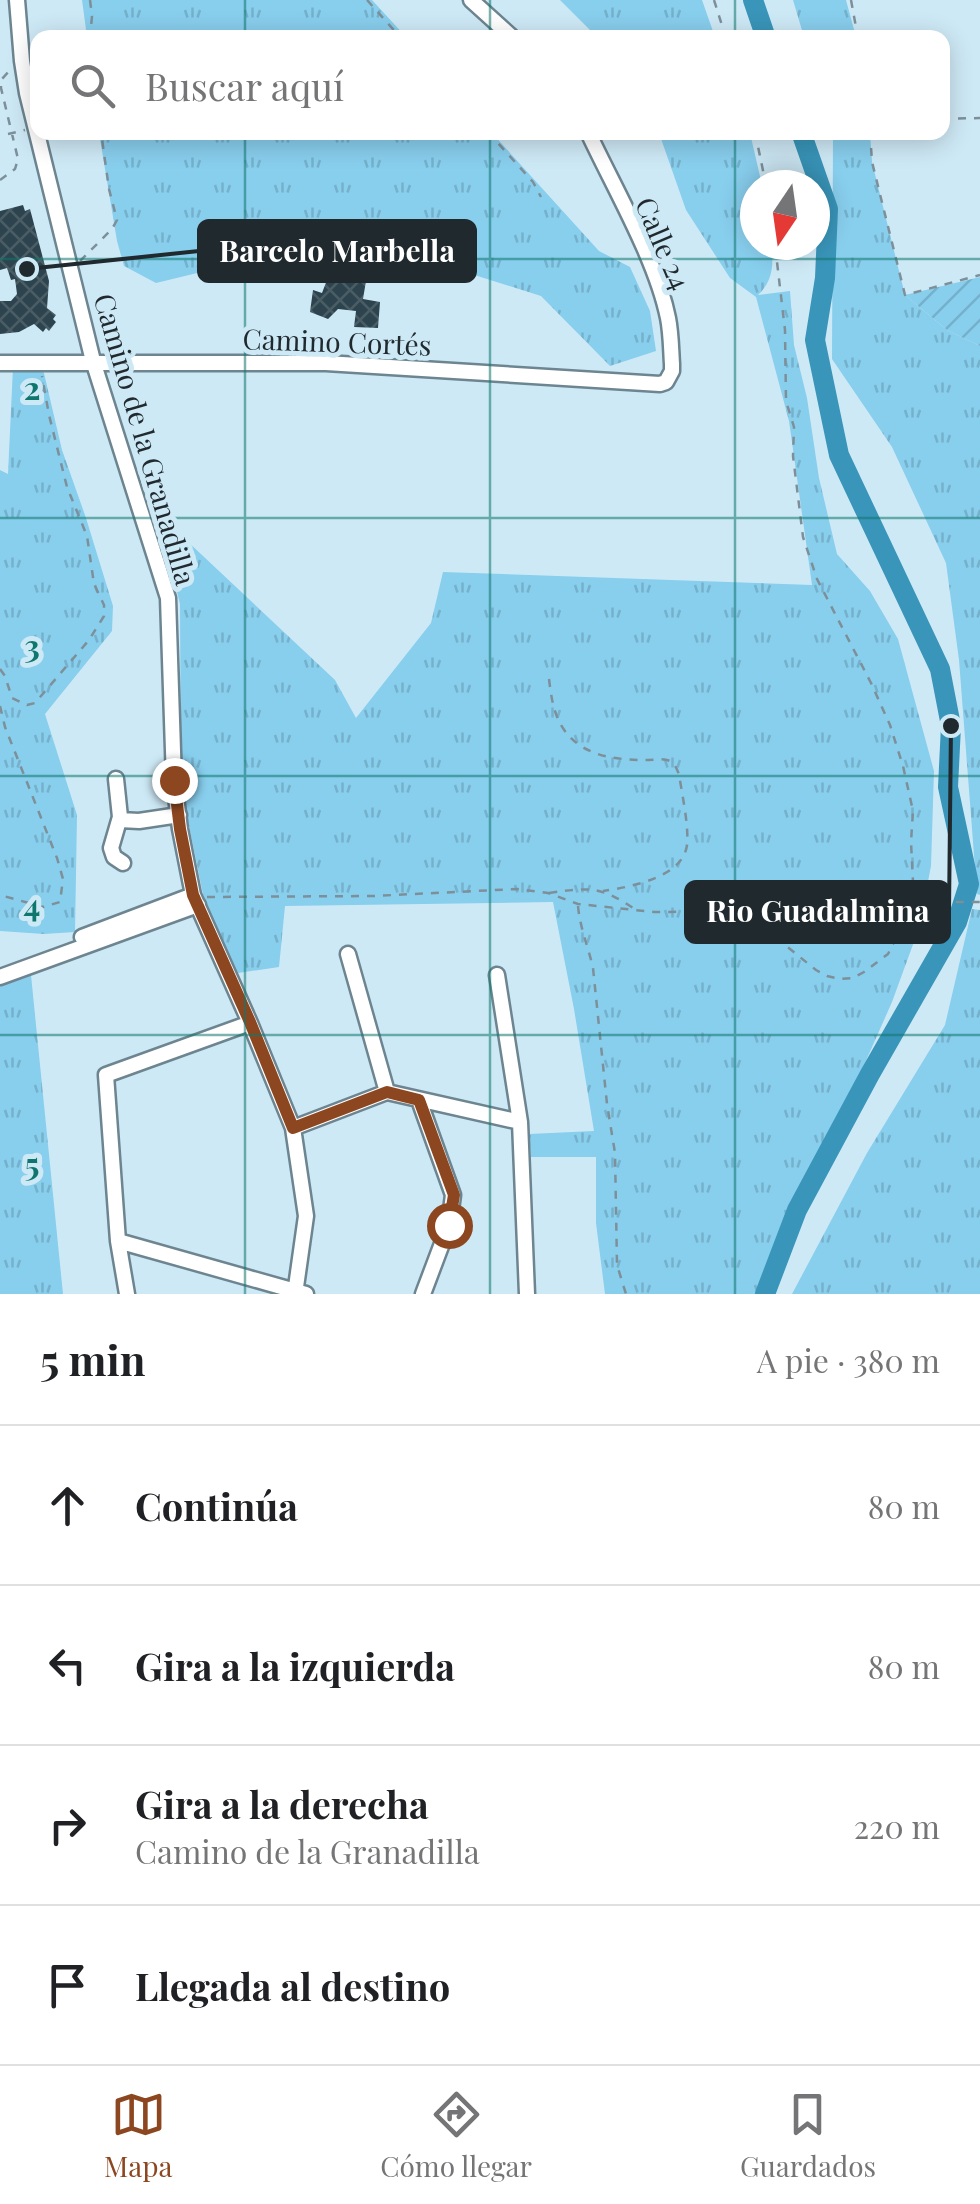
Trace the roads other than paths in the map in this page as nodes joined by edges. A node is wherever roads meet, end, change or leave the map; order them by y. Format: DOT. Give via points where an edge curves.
graph roads {
  1 [pos="17,0"];
  2 [pos="471,0"];
  3 [pos="504,30"];
  4 [pos="30,99"];
  5 [pos="39,140"];
  6 [pos="592,140"];
  7 [pos="93,361"];
  8 [pos="0,363"];
  9 [pos="670,378"];
  10 [pos="116,779"];
  11 [pos="179,816"];
  12 [pos="120,820"];
  13 [pos="123,863"];
  14 [pos="195,900"];
  15 [pos="348,954"];
  16 [pos="0,967"];
  17 [pos="498,975"];
  18 [pos="0,977"];
  19 [pos="250,1022"];
  20 [pos="387,1092"];
  21 [pos="419,1100"];
  22 [pos="520,1122"];
  23 [pos="293,1128"];
  24 [pos="118,1241"];
  25 [pos="299,1293"];
  26 [pos="127,1294"];
  27 [pos="422,1294"];
  28 [pos="527,1294"];
  1 -- 4 [label="street, Camino de la Granadilla"];
  2 -- 3 [label="street"];
  5 -- 7 [label="street, Camino de la Granadilla"];
  6 -- 9 [label="street, Calle 24" via="656,278 668,319"];
  7 -- 8 [label="street, Camino Cortés"];
  7 -- 9 [label="street, Camino Cortés" via="326,363 554,384 660,384"];
  7 -- 11 [label="street, Camino de la Granadilla" via="168,598"];
  10 -- 12 [label="street"];
  11 -- 12 [label="street"];
  11 -- 14 [label="street, Camino de la Granadilla"];
  12 -- 13 [label="street" via="112,848"];
  14 -- 16 [label="street"];
  14 -- 18 [label="street"];
  14 -- 19 [label="street, Camino de la Granadilla"];
  15 -- 20 [label="street"];
  17 -- 22 [label="street"];
  19 -- 23 [label="street, Camino de la Granadilla"];
  19 -- 24 [label="street" via="106,1075"];
  20 -- 21 [label="street"];
  20 -- 23 [label="street"];
  21 -- 22 [label="street"];
  21 -- 27 [label="street" via="454,1195"];
  22 -- 28 [label="street"];
  23 -- 25 [label="street, Camino de la Granadilla" via="306,1216"];
  24 -- 25 [label="street"];
  24 -- 26 [label="street"];
}
